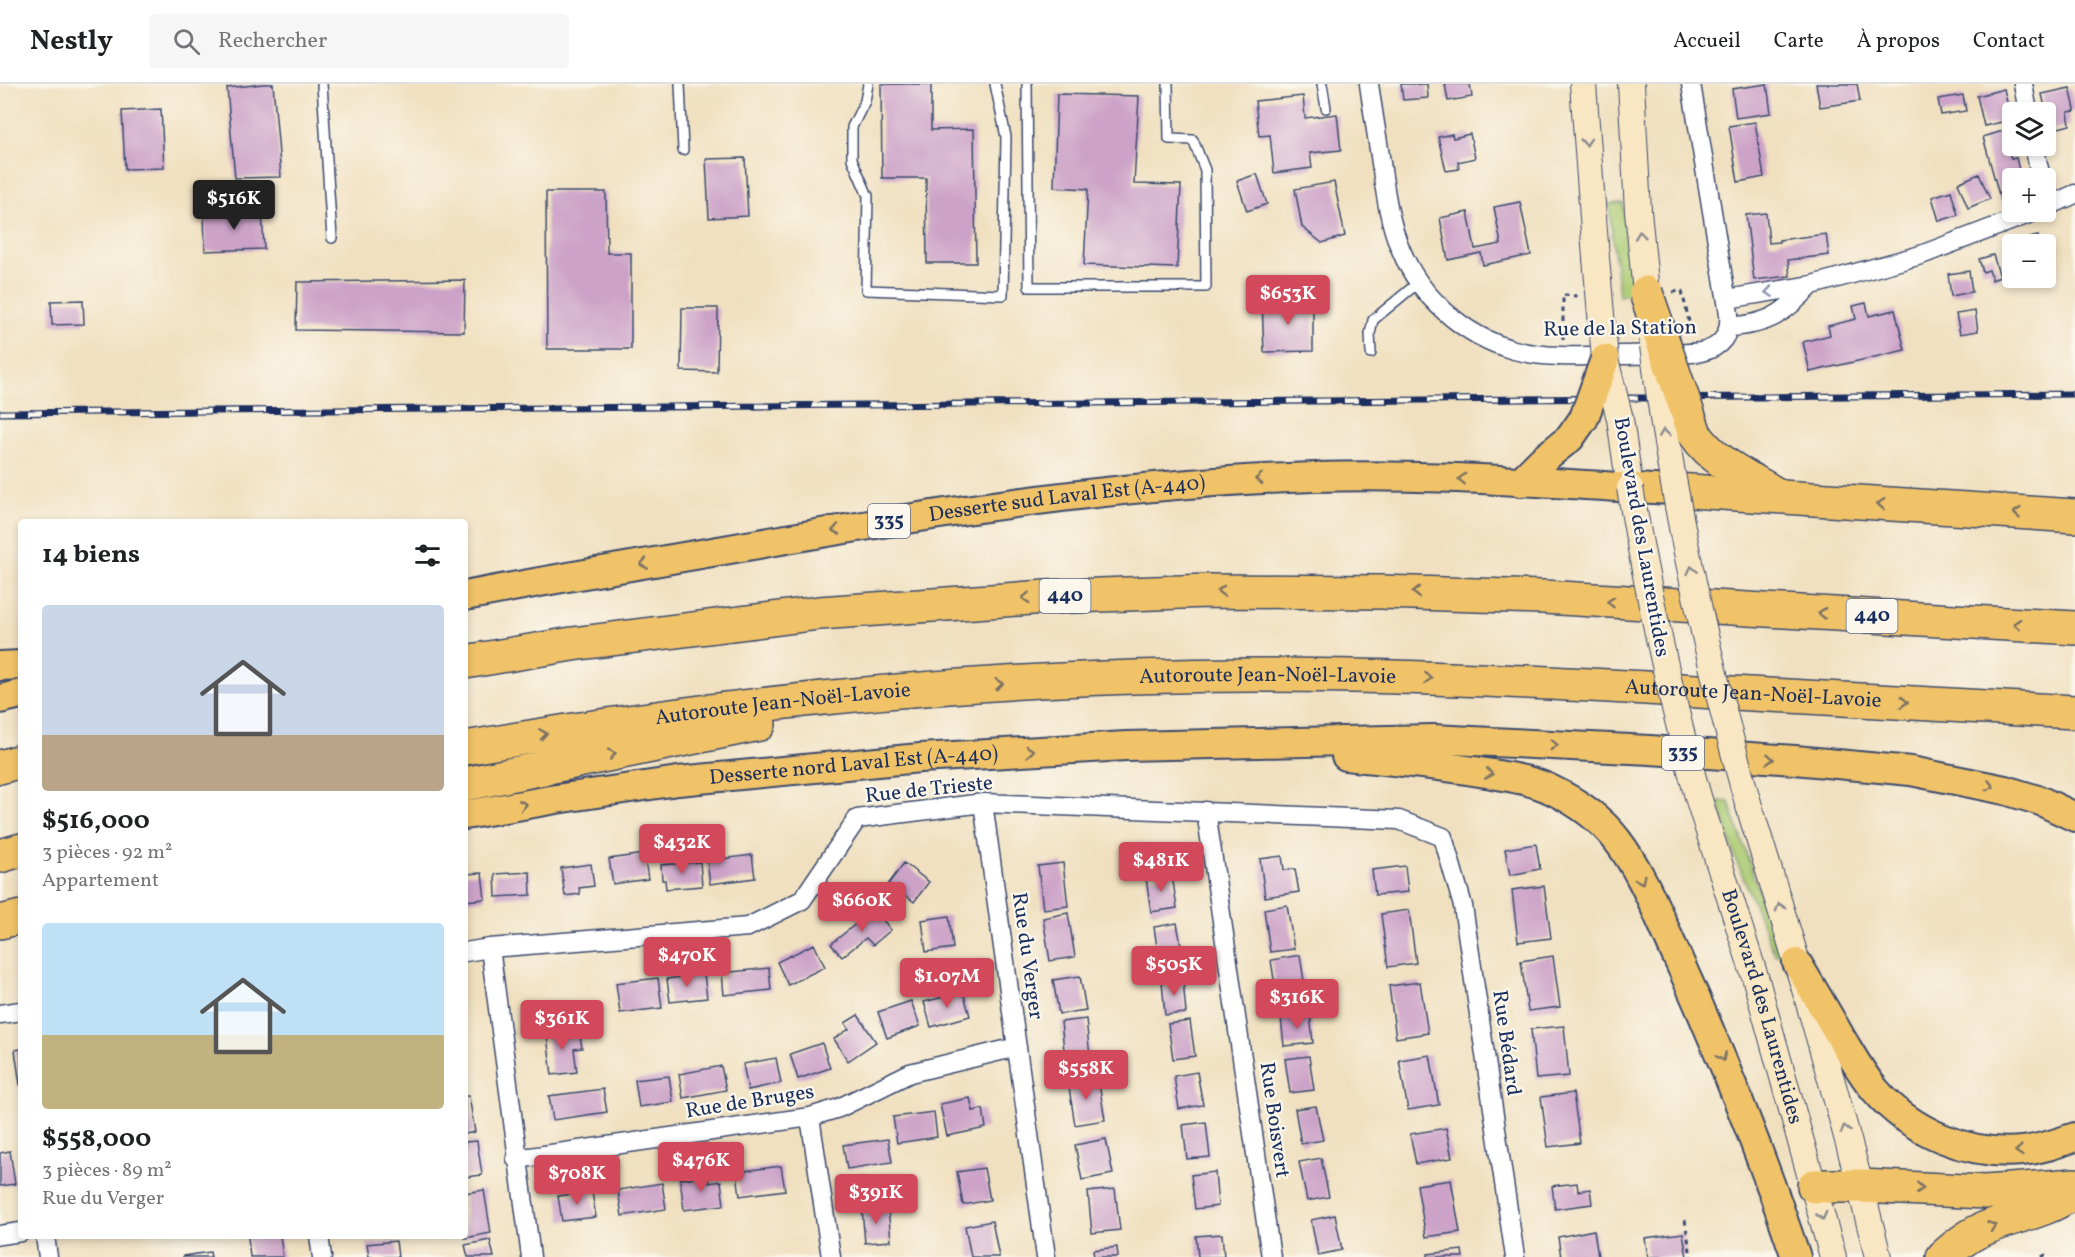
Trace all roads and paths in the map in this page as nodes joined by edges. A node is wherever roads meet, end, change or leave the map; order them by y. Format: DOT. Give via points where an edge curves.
graph roads {
  1 [pos="322,84"];
  2 [pos="680,84"];
  3 [pos="868,84"];
  4 [pos="995,84"];
  5 [pos="1027,84"];
  6 [pos="1168,84"];
  7 [pos="1322,84"];
  8 [pos="1368,84"];
  9 [pos="1583,84"];
  10 [pos="1630,84"];
  11 [pos="1691,84"];
  12 [pos="2023,84"];
  13 [pos="2026,102"];
  14 [pos="1326,108"];
  15 [pos="683,150"];
  16 [pos="2075,194"];
  17 [pos="2056,202"];
  18 [pos="2005,222"];
  19 [pos="332,238"];
  20 [pos="1419,282"];
  21 [pos="1812,285"];
  22 [pos="1679,292"];
  23 [pos="1646,293"];
  24 [pos="1580,296"];
  25 [pos="1727,299"];
  26 [pos="1729,327"];
  27 [pos="1691,332"];
  28 [pos="1563,335"];
  29 [pos="1371,353"];
  30 [pos="1605,359"];
  31 [pos="1520,482"];
  32 [pos="1731,483"];
  33 [pos="1629,488"];
  34 [pos="1675,490"];
  35 [pos="2075,516"];
  36 [pos="468,595"];
  37 [pos="2075,628"];
  38 [pos="468,662"];
  39 [pos="18,665"];
  40 [pos="0,666"];
  41 [pos="940,688"];
  42 [pos="18,694"];
  43 [pos="0,699"];
  44 [pos="2075,712"];
  45 [pos="1243,744"];
  46 [pos="468,747"];
  47 [pos="18,762"];
  48 [pos="0,767"];
  49 [pos="468,783"];
  50 [pos="983,803"];
  51 [pos="1206,811"];
  52 [pos="468,815"];
  53 [pos="2075,817"];
  54 [pos="1443,837"];
  55 [pos="18,851"];
  56 [pos="0,856"];
  57 [pos="18,918"];
  58 [pos="0,922"];
  59 [pos="490,948"];
  60 [pos="468,952"];
  61 [pos="1797,963"];
  62 [pos="18,1011"];
  63 [pos="0,1014"];
  64 [pos="1017,1047"];
  65 [pos="810,1118"];
  66 [pos="2075,1137"];
  67 [pos="516,1159"];
  68 [pos="2075,1185"];
  69 [pos="1814,1186"];
  70 [pos="1861,1186"];
  71 [pos="2075,1191"];
  72 [pos="1684,1220"];
  73 [pos="18,1232"];
  74 [pos="0,1235"];
  75 [pos="45,1239"];
  76 [pos="319,1239"];
  77 [pos="48,1257"];
  78 [pos="322,1257"];
  79 [pos="531,1257"];
  80 [pos="831,1257"];
  81 [pos="1046,1257"];
  82 [pos="1271,1257"];
  83 [pos="1515,1257"];
  84 [pos="1690,1257"];
  85 [pos="1796,1257"];
  86 [pos="1833,1257"];
  87 [pos="1878,1257"];
  88 [pos="1943,1257"];
  89 [pos="2042,1257"];
  90 [pos="2047,1257"];
  1 -- 19 [label="lane"];
  2 -- 15 [label="lane"];
  3 -- 4 [label="lane" via="865,101 852,127 852,159 868,196 866,290 1003,295 1006,137"];
  5 -- 6 [label="lane" via="1029,287 1206,287 1205,170 1193,140 1169,139"];
  7 -- 14 [label="lane"];
  8 -- 20 [label="street, Rue de la Station" via="1390,217 1401,250"];
  9 -- 30 [label="main road, Boulevard des Laurentides, one-way, bridge"];
  23 -- 10 [label="main road, Boulevard des Laurentides / 335, one-way"];
  11 -- 25 [label="street"];
  12 -- 13 [label="street"];
  16 -- 17 [label="street"];
  18 -- 21 [label="street" via="1921,255"];
  20 -- 26 [label="street, Rue de la Station" via="1440,308 1469,329 1501,345 1528,352 1575,356 1697,352 1715,348"];
  20 -- 29 [label="lane" via="1373,320"];
  21 -- 25 [label="street, one-way"];
  21 -- 26 [label="street" via="1770,320"];
  22 -- 27 [label="path" via="1682,291"];
  23 -- 32 [label="highway, bridge" via="1695,434"];
  34 -- 23 [label="main road, Boulevard des Laurentides / 335, one-way, bridge"];
  24 -- 28 [label="path" via="1563,295"];
  25 -- 26 [label="street"];
  30 -- 31 [label="main road, bridge" via="1584,418 1575,432"];
  30 -- 33 [label="main road, Boulevard des Laurentides, bridge" via="1620,419"];
  31 -- 33 [label="main road, Desserte sud Laval Est (A-440)"];
  31 -- 36 [label="main road, Desserte sud Laval Est (A-440) / 335, one-way" via="1317,477 1096,492 943,512"];
  32 -- 34 [label="highway"];
  35 -- 32 [label="highway, one-way" via="1780,497"];
  33 -- 34 [label="main road, Desserte sud Laval Est (A-440)"];
  33 -- 69 [label="main road, Boulevard des Laurentides, bridge" via="1653,615 1699,800 1756,980"];
  61 -- 34 [label="main road, Boulevard des Laurentides / 335, one-way, bridge" via="1748,803 1708,646"];
  37 -- 38 [label="highway, 440, one-way" via="1520,596 1197,591 1023,598 819,614"];
  39 -- 40 [label="main road"];
  41 -- 44 [label="highway, Autoroute Jean-Noël-Lavoie, one-way" via="1170,676 1373,676"];
  46 -- 41 [label="highway, Autoroute Jean-Noël-Lavoie, one-way" via="728,708"];
  49 -- 41 [label="highway, one-way"];
  42 -- 43 [label="main road"];
  52 -- 45 [label="main road, Desserte nord Laval Est (A-440) / 335, one-way" via="643,786 920,758 1083,747"];
  45 -- 53 [label="main road, 335, one-way" via="1433,739 1795,760 1911,771 1968,781 2023,795"];
  45 -- 85 [label="main road, one-way" via="1523,780 1567,798 1600,821 1632,863 1695,997 1742,1107"];
  47 -- 48 [label="highway"];
  50 -- 51 [label="street, Rue de Trieste"];
  50 -- 59 [label="street, Rue de Trieste" via="857,819 802,900 748,927"];
  50 -- 64 [label="street, Rue du Verger"];
  51 -- 54 [label="street, Rue de Trieste" via="1398,820"];
  51 -- 82 [label="street, Rue Boisvert"];
  54 -- 83 [label="street, Rue Bédard" via="1463,906"];
  55 -- 56 [label="highway"];
  57 -- 58 [label="highway"];
  59 -- 60 [label="street, Rue de Trieste"];
  59 -- 67 [label="street"];
  66 -- 61 [label="main road, one-way" via="2039,1148 2005,1152 1953,1142 1915,1125 1869,1083"];
  70 -- 61 [label="main road, Boulevard des Laurentides, one-way"];
  62 -- 63 [label="street"];
  64 -- 65 [label="street, Rue de Bruges" via="910,1073"];
  64 -- 81 [label="street, Rue du Verger"];
  65 -- 67 [label="street, Rue de Bruges"];
  65 -- 80 [label="street"];
  67 -- 79 [label="street"];
  70 -- 68 [label="highway, one-way" via="1994,1192"];
  69 -- 70 [label="highway"];
  69 -- 86 [label="main road, Boulevard des Laurentides, one-way"];
  70 -- 87 [label="main road, Boulevard des Laurentides"];
  88 -- 71 [label="highway, one-way" via="1977,1232 2056,1204"];
  72 -- 84 [label="path"];
  73 -- 74 [label="street"];
  75 -- 77 [label="street"];
  76 -- 78 [label="street"];
  89 -- 90 [label="path"];
}
